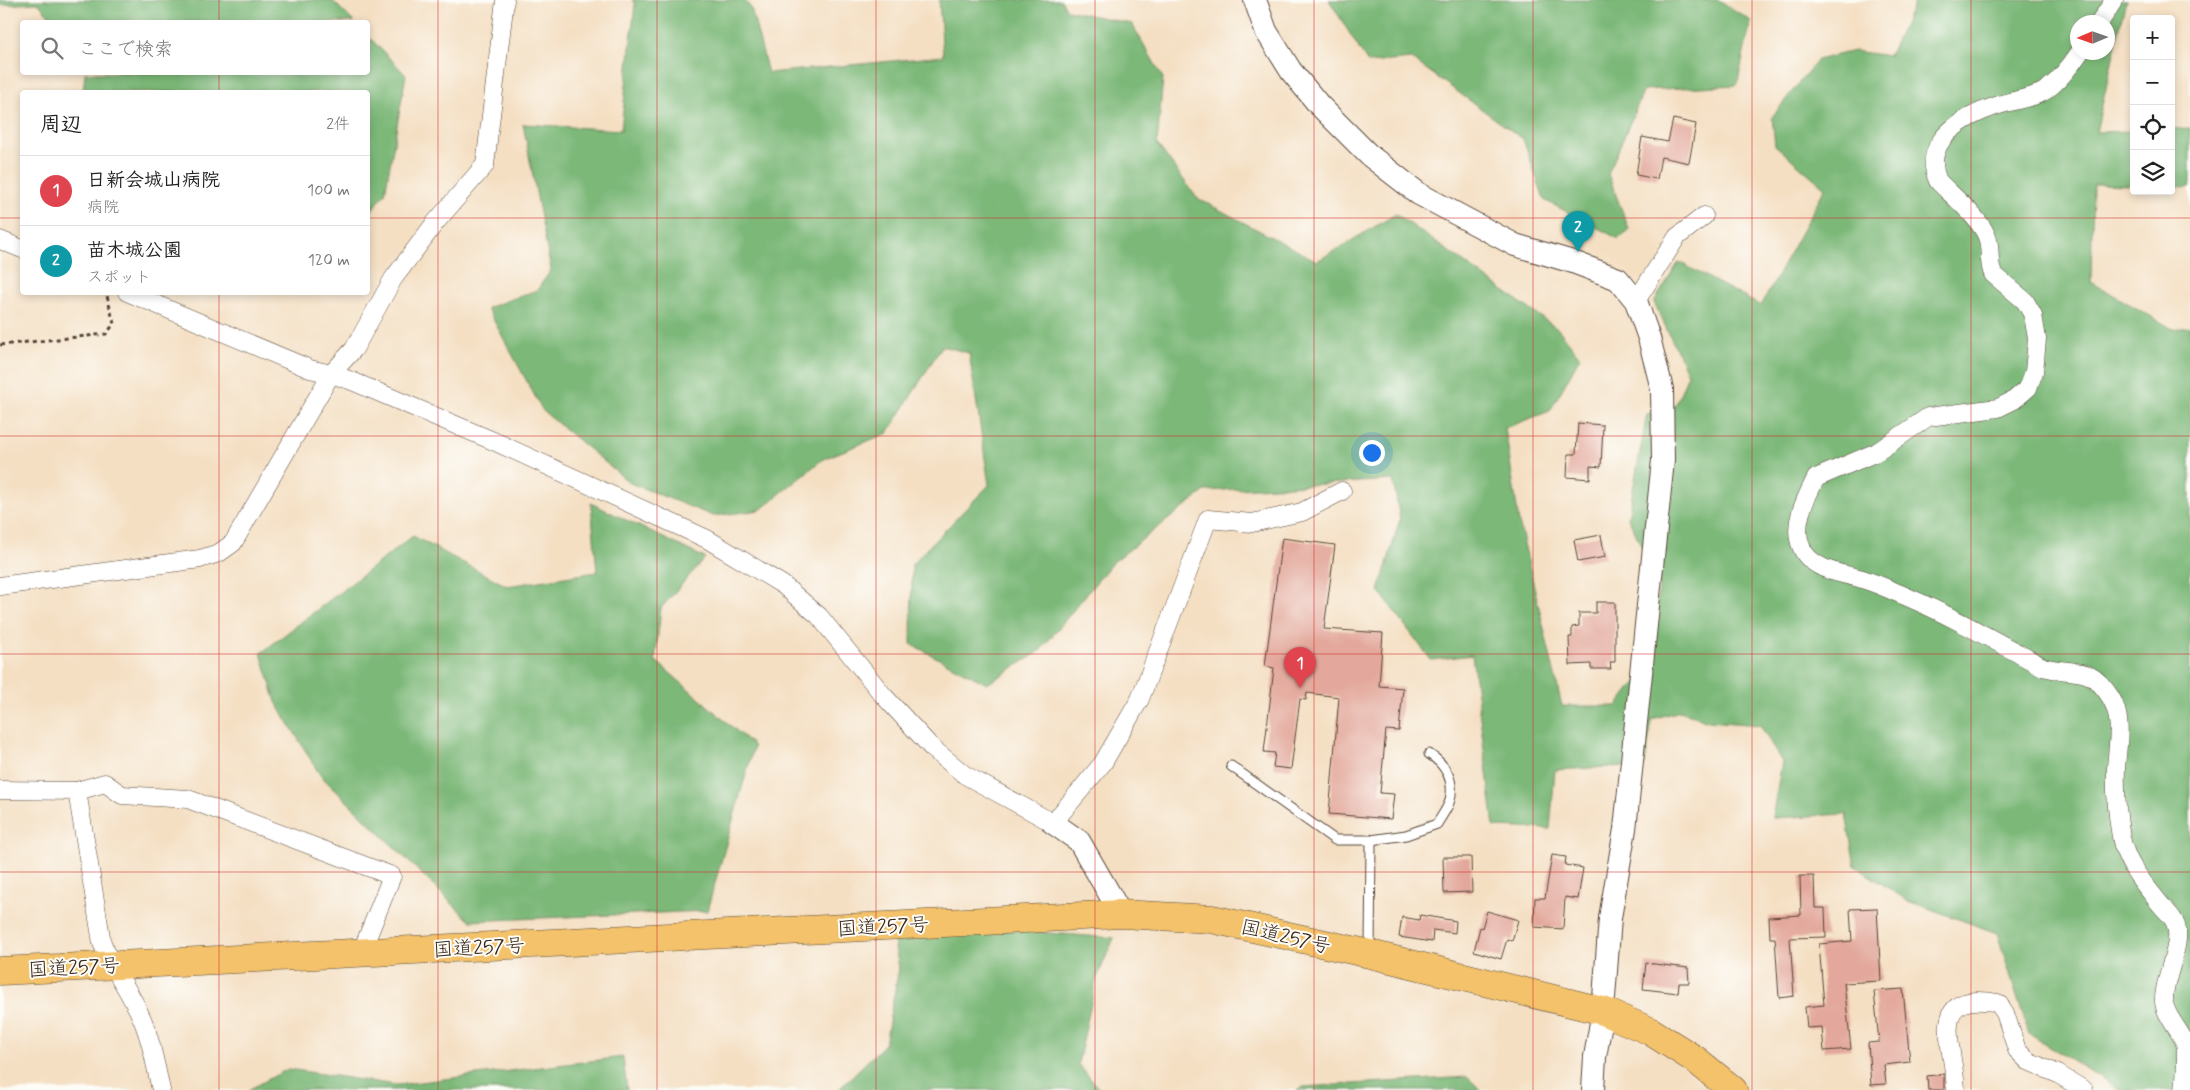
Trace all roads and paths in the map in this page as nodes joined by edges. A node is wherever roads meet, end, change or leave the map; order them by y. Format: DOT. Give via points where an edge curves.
graph roads {
  1 [pos="505,0"];
  2 [pos="1255,0"];
  3 [pos="2114,0"];
  4 [pos="2104,15"];
  5 [pos="2075,60"];
  6 [pos="1704,216"];
  7 [pos="0,240"];
  8 [pos="20,248"];
  9 [pos="107,295"];
  10 [pos="134,295"];
  11 [pos="1636,302"];
  12 [pos="0,345"];
  13 [pos="332,374"];
  14 [pos="1342,491"];
  15 [pos="0,586"];
  16 [pos="1429,754"];
  17 [pos="1230,766"];
  18 [pos="0,790"];
  19 [pos="78,790"];
  20 [pos="1053,823"];
  21 [pos="1371,840"];
  22 [pos="1121,914"];
  23 [pos="360,953"];
  24 [pos="1370,954"];
  25 [pos="111,966"];
  26 [pos="0,971"];
  27 [pos="1603,1011"];
  28 [pos="160,1090"];
  29 [pos="1593,1090"];
  30 [pos="1733,1090"];
  31 [pos="1956,1090"];
  32 [pos="2084,1090"];
  33 [pos="2184,1090"];
  1 -- 13 [label="street" via="485,165 393,279 354,348"];
  2 -- 11 [label="street" via="1266,31 1291,71 1368,155 1419,194 1515,245 1618,279"];
  3 -- 4 [label="street"];
  5 -- 33 [label="street" via="2046,91 1976,114 1952,129 1938,144 1932,158 1938,181 1984,229 1993,274 2025,301 2033,316 2036,347 2034,372 2028,388 1998,408 1928,417 1877,452 1816,478 1800,512 1799,537 1801,547 1810,559 1823,567 1874,582 1937,609 2043,667 2084,672 2095,678 2110,698 2117,712 2120,737 2116,800 2125,853 2137,874 2176,923 2177,941 2164,986 2164,1004 2186,1043"];
  6 -- 11 [label="street" via="1677,237"];
  7 -- 8 [label="street"];
  9 -- 12 [label="path" via="114,324 106,334"];
  10 -- 13 [label="street" via="310,369"];
  11 -- 27 [label="street" via="1662,389 1663,460 1625,829 1610,918"];
  13 -- 15 [label="street" via="233,543 219,553"];
  13 -- 20 [label="street" via="498,444 707,539 783,585 819,616 883,695 932,748 965,775"];
  14 -- 20 [label="street" via="1302,512 1252,523 1208,519 1140,699 1103,763"];
  16 -- 21 [label="lane" via="1441,762 1450,777 1450,800 1437,824 1406,835"];
  17 -- 21 [label="lane" via="1335,840"];
  18 -- 19 [label="street"];
  19 -- 23 [label="street" via="105,783 122,795 188,799 392,876"];
  19 -- 25 [label="street" via="102,944"];
  20 -- 22 [label="street" via="1079,841"];
  21 -- 24 [label="lane"];
  22 -- 23 [label="highway, 国道257号"];
  22 -- 24 [label="highway, 国道257号" via="1212,919"];
  23 -- 25 [label="highway, 国道257号"];
  24 -- 27 [label="highway, 国道257号"];
  25 -- 26 [label="highway, 国道257号"];
  25 -- 28 [label="street" via="138,1009 155,1058"];
  27 -- 29 [label="street"];
  27 -- 30 [label="highway, 国道257号" via="1650,1032 1696,1060"];
  31 -- 32 [label="street" via="1948,1024 1955,1008 1967,1001 1980,999 1998,1002 2017,1050 2028,1061"];
}
